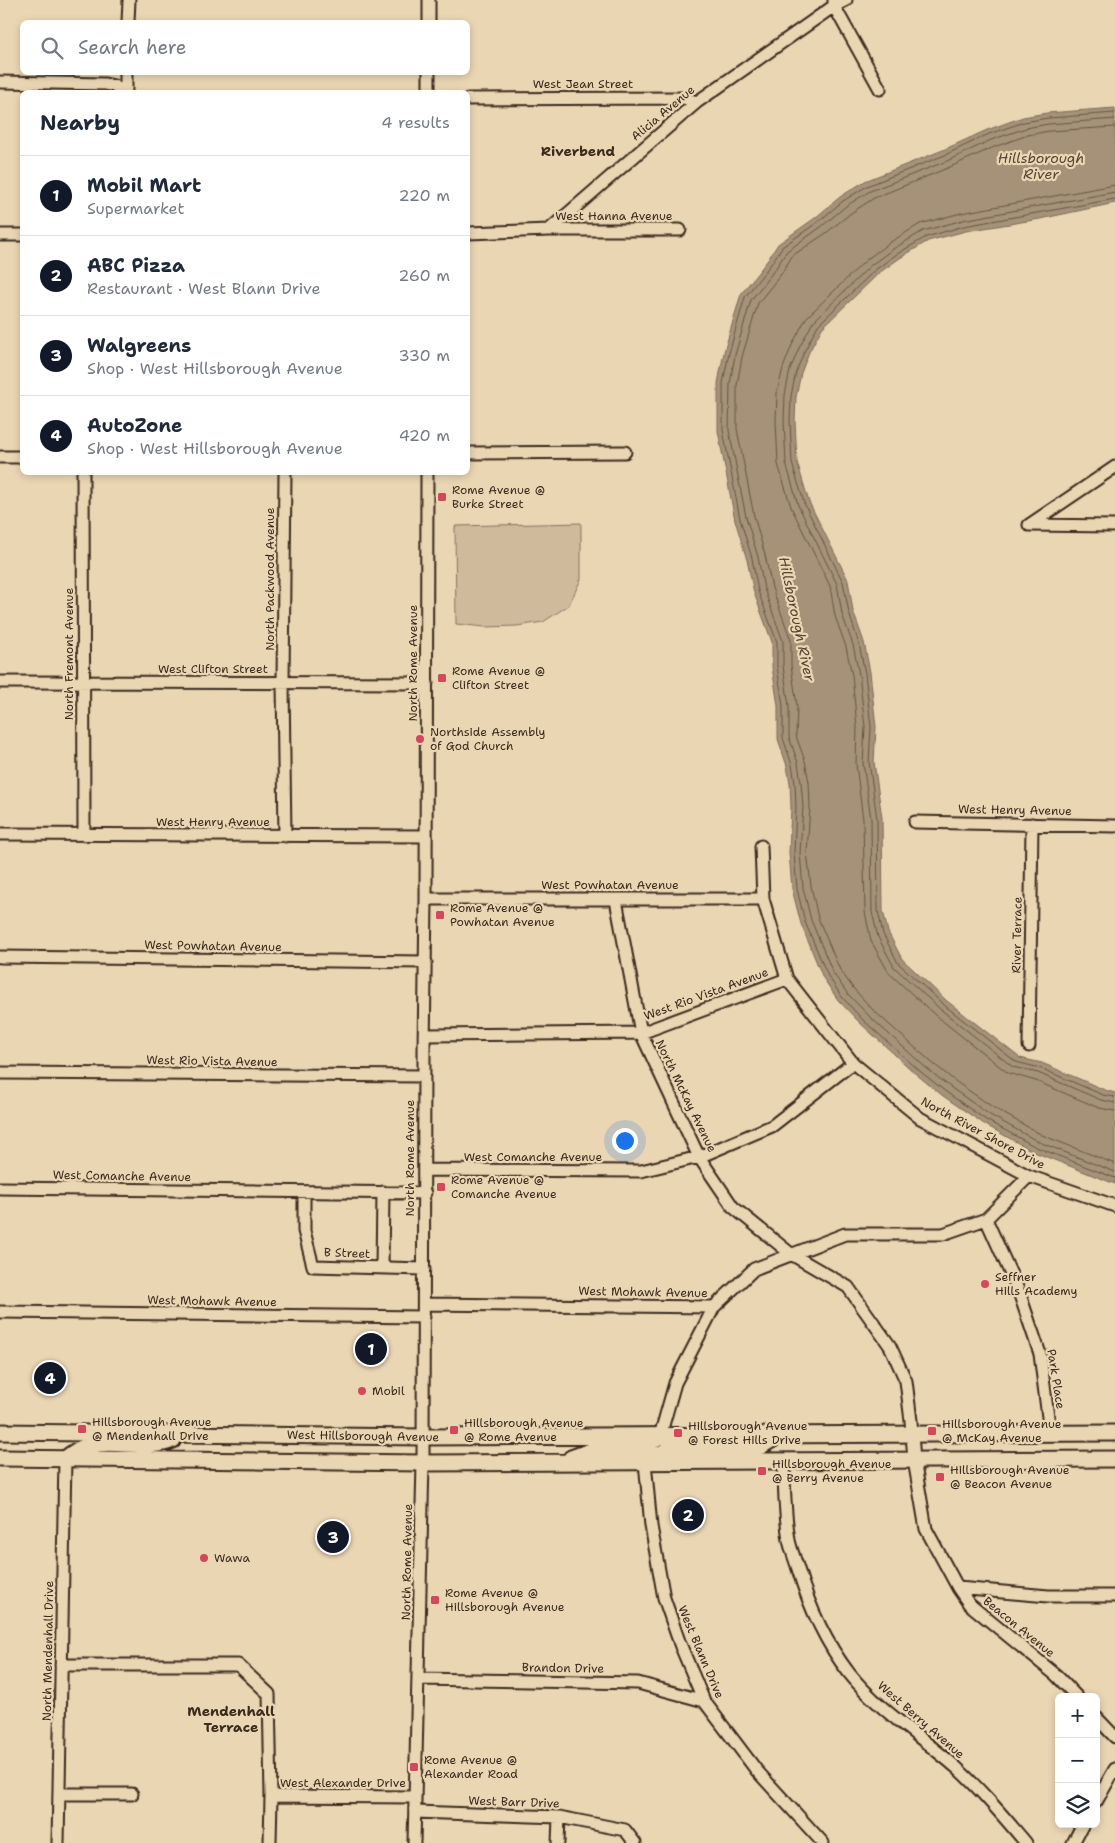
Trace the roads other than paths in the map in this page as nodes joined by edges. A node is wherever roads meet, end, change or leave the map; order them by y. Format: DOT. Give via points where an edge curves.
graph roads {
  1 [pos="129,0"];
  2 [pos="429,0"];
  3 [pos="846,0"];
  4 [pos="834,3"];
  5 [pos="128,20"];
  6 [pos="429,20"];
  7 [pos="126,75"];
  8 [pos="429,75"];
  9 [pos="0,82"];
  10 [pos="880,89"];
  11 [pos="121,90"];
  12 [pos="125,90"];
  13 [pos="428,90"];
  14 [pos="470,100"];
  15 [pos="697,102"];
  16 [pos="548,230"];
  17 [pos="680,230"];
  18 [pos="470,233"];
  19 [pos="0,235"];
  20 [pos="20,235"];
  21 [pos="625,452"];
  22 [pos="470,454"];
  23 [pos="0,457"];
  24 [pos="20,457"];
  25 [pos="1115,467"];
  26 [pos="83,475"];
  27 [pos="285,475"];
  28 [pos="428,475"];
  29 [pos="1115,526"];
  30 [pos="0,682"];
  31 [pos="83,682"];
  32 [pos="283,683"];
  33 [pos="427,683"];
  34 [pos="915,822"];
  35 [pos="1032,824"];
  36 [pos="1115,826"];
  37 [pos="0,834"];
  38 [pos="84,835"];
  39 [pos="285,836"];
  40 [pos="426,836"];
  41 [pos="761,846"];
  42 [pos="763,898"];
  43 [pos="426,899"];
  44 [pos="616,900"];
  45 [pos="0,958"];
  46 [pos="426,962"];
  47 [pos="787,979"];
  48 [pos="641,1033"];
  49 [pos="424,1035"];
  50 [pos="1029,1046"];
  51 [pos="853,1063"];
  52 [pos="0,1072"];
  53 [pos="424,1076"];
  54 [pos="700,1157"];
  55 [pos="424,1170"];
  56 [pos="1029,1176"];
  57 [pos="0,1188"];
  58 [pos="304,1192"];
  59 [pos="383,1192"];
  60 [pos="425,1193"];
  61 [pos="1115,1206"];
  62 [pos="986,1219"];
  63 [pos="791,1254"];
  64 [pos="382,1268"];
  65 [pos="424,1269"];
  66 [pos="424,1304"];
  67 [pos="714,1307"];
  68 [pos="0,1312"];
  69 [pos="424,1317"];
  70 [pos="0,1432"];
  71 [pos="1050,1433"];
  72 [pos="1115,1433"];
  73 [pos="185,1434"];
  74 [pos="780,1435"];
  75 [pos="913,1435"];
  76 [pos="660,1436"];
  77 [pos="423,1437"];
  78 [pos="0,1458"];
  79 [pos="65,1459"];
  80 [pos="1115,1459"];
  81 [pos="914,1460"];
  82 [pos="784,1461"];
  83 [pos="560,1462"];
  84 [pos="645,1462"];
  85 [pos="423,1463"];
  86 [pos="958,1588"];
  87 [pos="1115,1596"];
  88 [pos="61,1665"];
  89 [pos="418,1679"];
  90 [pos="1073,1693"];
  91 [pos="704,1700"];
  92 [pos="1100,1721"];
  93 [pos="1115,1737"];
  94 [pos="1115,1769"];
  95 [pos="59,1794"];
  96 [pos="132,1794"];
  97 [pos="1100,1795"];
  98 [pos="271,1796"];
  99 [pos="415,1797"];
  100 [pos="415,1812"];
  101 [pos="559,1817"];
  102 [pos="1081,1828"];
  103 [pos="58,1843"];
  104 [pos="270,1843"];
  105 [pos="414,1843"];
  106 [pos="558,1843"];
  107 [pos="635,1843"];
  108 [pos="823,1843"];
  109 [pos="1026,1843"];
  110 [pos="1072,1843"];
  1 -- 5 [label="street"];
  2 -- 6 [label="street"];
  3 -- 4 [label="street, Alicia Avenue"];
  4 -- 10 [label="street"];
  4 -- 15 [label="street, Alicia Avenue"];
  7 -- 12 [label="street"];
  8 -- 13 [label="street"];
  9 -- 11 [label="street" via="104,84"];
  14 -- 15 [label="street, West Jean Street" via="684,98"];
  15 -- 16 [label="street, Alicia Avenue"];
  16 -- 17 [label="street, West Hanna Avenue"];
  16 -- 18 [label="street"];
  19 -- 20 [label="street"];
  21 -- 22 [label="street"];
  23 -- 24 [label="street"];
  25 -- 29 [label="street" via="1029,525"];
  26 -- 31 [label="street, North Fremont Avenue"];
  27 -- 32 [label="street, North Packwood Avenue"];
  28 -- 33 [label="street, North Rome Avenue"];
  30 -- 31 [label="street, West Clifton Street"];
  31 -- 32 [label="street, West Clifton Street"];
  31 -- 38 [label="street, North Fremont Avenue"];
  32 -- 33 [label="street, West Clifton Street"];
  32 -- 39 [label="street, North Packwood Avenue"];
  33 -- 40 [label="street, North Rome Avenue"];
  34 -- 35 [label="street, West Henry Avenue"];
  35 -- 36 [label="street, West Henry Avenue"];
  35 -- 50 [label="street, River Terrace"];
  37 -- 38 [label="street, West Henry Avenue"];
  38 -- 39 [label="street, West Henry Avenue"];
  39 -- 40 [label="street, West Henry Avenue"];
  40 -- 43 [label="street, North Rome Avenue"];
  41 -- 42 [label="street, North River Shore Drive"];
  42 -- 44 [label="street, West Powhatan Avenue"];
  42 -- 47 [label="street, North River Shore Drive"];
  43 -- 44 [label="street, West Powhatan Avenue"];
  43 -- 46 [label="street, North Rome Avenue"];
  44 -- 48 [label="street, North McKay Avenue"];
  45 -- 46 [label="street, West Powhatan Avenue"];
  46 -- 49 [label="street, North Rome Avenue"];
  47 -- 48 [label="street, West Rio Vista Avenue"];
  47 -- 51 [label="street, North River Shore Drive"];
  48 -- 49 [label="street, West Rio Vista Avenue"];
  48 -- 54 [label="street, North McKay Avenue"];
  49 -- 53 [label="street, North Rome Avenue"];
  51 -- 54 [label="street, West Comanche Avenue" via="772,1126"];
  51 -- 56 [label="street, North River Shore Drive" via="920,1118"];
  52 -- 53 [label="street, West Rio Vista Avenue"];
  53 -- 55 [label="street, North Rome Avenue"];
  54 -- 55 [label="street, West Comanche Avenue" via="641,1171"];
  54 -- 63 [label="street, North McKay Avenue" via="733,1207"];
  55 -- 60 [label="street, North Rome Avenue"];
  56 -- 61 [label="street, North River Shore Drive"];
  56 -- 62 [label="street, West Mohawk Avenue"];
  57 -- 58 [label="street, West Comanche Avenue"];
  58 -- 59 [label="street, West Comanche Avenue"];
  58 -- 64 [label="street, B Street" via="304,1231 313,1266"];
  59 -- 60 [label="street, West Comanche Avenue"];
  59 -- 64 [label="street"];
  60 -- 65 [label="street, North Rome Avenue"];
  62 -- 63 [label="street, West Mohawk Avenue" via="943,1234 845,1234"];
  62 -- 71 [label="street, Park Place" via="1019,1292 1040,1354"];
  63 -- 67 [label="street, West Mohawk Avenue" via="754,1269"];
  63 -- 75 [label="street, North McKay Avenue" via="848,1287 890,1346 906,1381"];
  64 -- 65 [label="street, B Street"];
  65 -- 66 [label="street, North Rome Avenue"];
  66 -- 67 [label="street, West Mohawk Avenue"];
  66 -- 69 [label="street, North Rome Avenue"];
  67 -- 76 [label="street" via="674,1383"];
  68 -- 69 [label="street, West Mohawk Avenue"];
  69 -- 77 [label="street, North Rome Avenue"];
  70 -- 73 [label="main road, West Hillsborough Avenue"];
  71 -- 72 [label="main road, West Hillsborough Avenue"];
  71 -- 75 [label="main road, West Hillsborough Avenue"];
  73 -- 77 [label="main road, West Hillsborough Avenue"];
  73 -- 79 [label="main road" via="169,1442 152,1445 87,1446"];
  74 -- 75 [label="main road, West Hillsborough Avenue"];
  74 -- 76 [label="main road, West Hillsborough Avenue"];
  74 -- 84 [label="main road" via="761,1446 674,1447"];
  75 -- 81 [label="street, North McKay Avenue"];
  76 -- 77 [label="main road, West Hillsborough Avenue"];
  76 -- 83 [label="main road" via="643,1447 599,1448"];
  77 -- 85 [label="street, North Rome Avenue"];
  78 -- 79 [label="main road, West Hillsborough Avenue"];
  79 -- 85 [label="main road, West Hillsborough Avenue"];
  79 -- 88 [label="street, North Mendenhall Drive"];
  80 -- 81 [label="main road, West Hillsborough Avenue"];
  81 -- 82 [label="main road, West Hillsborough Avenue"];
  81 -- 86 [label="street, Beacon Avenue" via="926,1529"];
  82 -- 84 [label="main road, West Hillsborough Avenue"];
  82 -- 109 [label="street, West Berry Avenue" via="789,1541 808,1601 828,1643 871,1696 956,1767"];
  83 -- 84 [label="main road, West Hillsborough Avenue"];
  83 -- 85 [label="main road, West Hillsborough Avenue"];
  84 -- 91 [label="street, West Blann Drive" via="651,1526 664,1598"];
  85 -- 89 [label="street, North Rome Avenue"];
  86 -- 87 [label="street" via="1048,1596"];
  86 -- 90 [label="street, Beacon Avenue" via="969,1604 1056,1675"];
  88 -- 95 [label="street, North Mendenhall Drive"];
  88 -- 98 [label="street" via="238,1665 269,1694"];
  89 -- 91 [label="street, Brandon Drive" via="638,1683"];
  89 -- 99 [label="street, North Rome Avenue"];
  91 -- 108 [label="street, West Blann Drive" via="757,1771"];
  92 -- 93 [label="street"];
  94 -- 97 [label="street"];
  95 -- 96 [label="street"];
  95 -- 103 [label="street, North Mendenhall Drive"];
  98 -- 99 [label="street, West Alexander Drive"];
  98 -- 104 [label="street"];
  99 -- 100 [label="street, North Rome Avenue"];
  100 -- 101 [label="street, West Barr Drive"];
  100 -- 105 [label="street, North Rome Avenue"];
  101 -- 106 [label="street"];
  101 -- 107 [label="street, West Barr Drive" via="625,1830"];
  102 -- 110 [label="street"];
}
